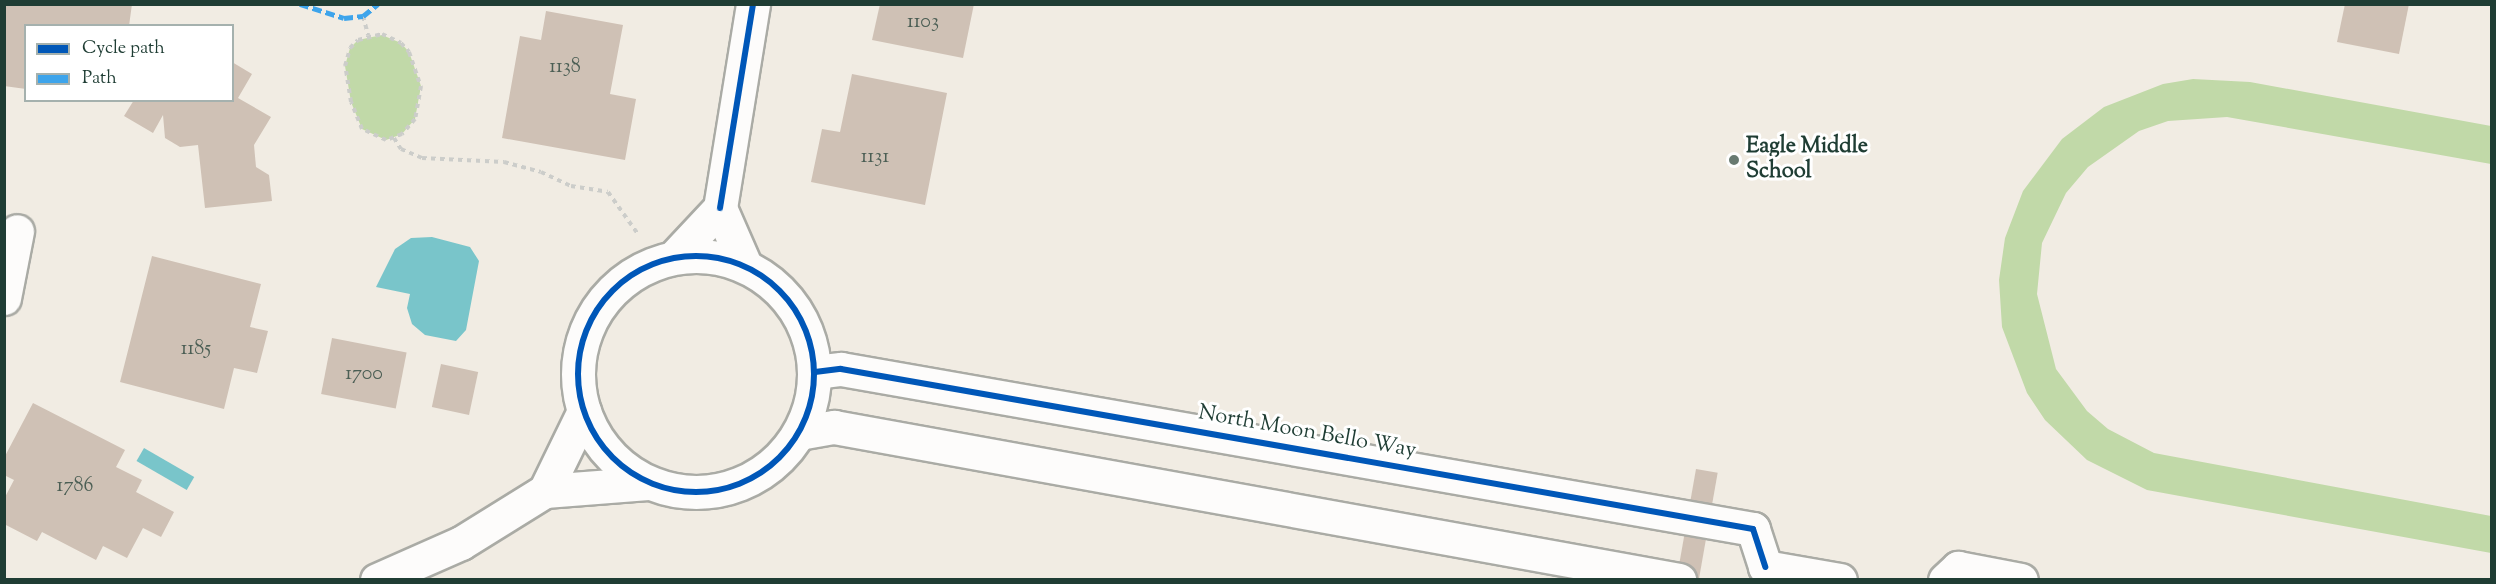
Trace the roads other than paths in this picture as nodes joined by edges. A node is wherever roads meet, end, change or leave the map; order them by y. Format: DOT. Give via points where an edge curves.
graph roads {
  1 [pos="753,4"];
  2 [pos="720,208"];
  3 [pos="17,231"];
  4 [pos="674,257"];
  5 [pos="745,265"];
  6 [pos="4,298"];
  7 [pos="815,372"];
  8 [pos="584,411"];
  9 [pos="799,433"];
  10 [pos="648,483"];
  11 [pos="545,490"];
  12 [pos="1759,573"];
  13 [pos="377,579"];
  14 [pos="1680,579"];
  15 [pos="1840,579"];
  16 [pos="1945,579"];
  17 [pos="2021,579"];
  1 -- 2 [label="street"];
  2 -- 4 [label="street"];
  2 -- 5 [label="street"];
  3 -- 6 [label="street"];
  4 -- 5 [label="street" via="698,255"];
  4 -- 8 [label="street" via="628,277 594,314 578,361"];
  5 -- 7 [label="street" via="782,292 796,310 807,330"];
  7 -- 9 [label="street" via="809,410"];
  7 -- 12 [label="street, North Moon Bello Way" via="841,369 1753,529"];
  8 -- 10 [label="street" via="608,453"];
  8 -- 11 [label="street"];
  9 -- 10 [label="street" via="784,453 745,483 696,493"];
  9 -- 14 [label="street" via="834,427"];
  10 -- 11 [label="street"];
  11 -- 13 [label="street" via="461,543"];
  12 -- 15 [label="street"];
  16 -- 17 [label="street" via="1958,568"];
}
